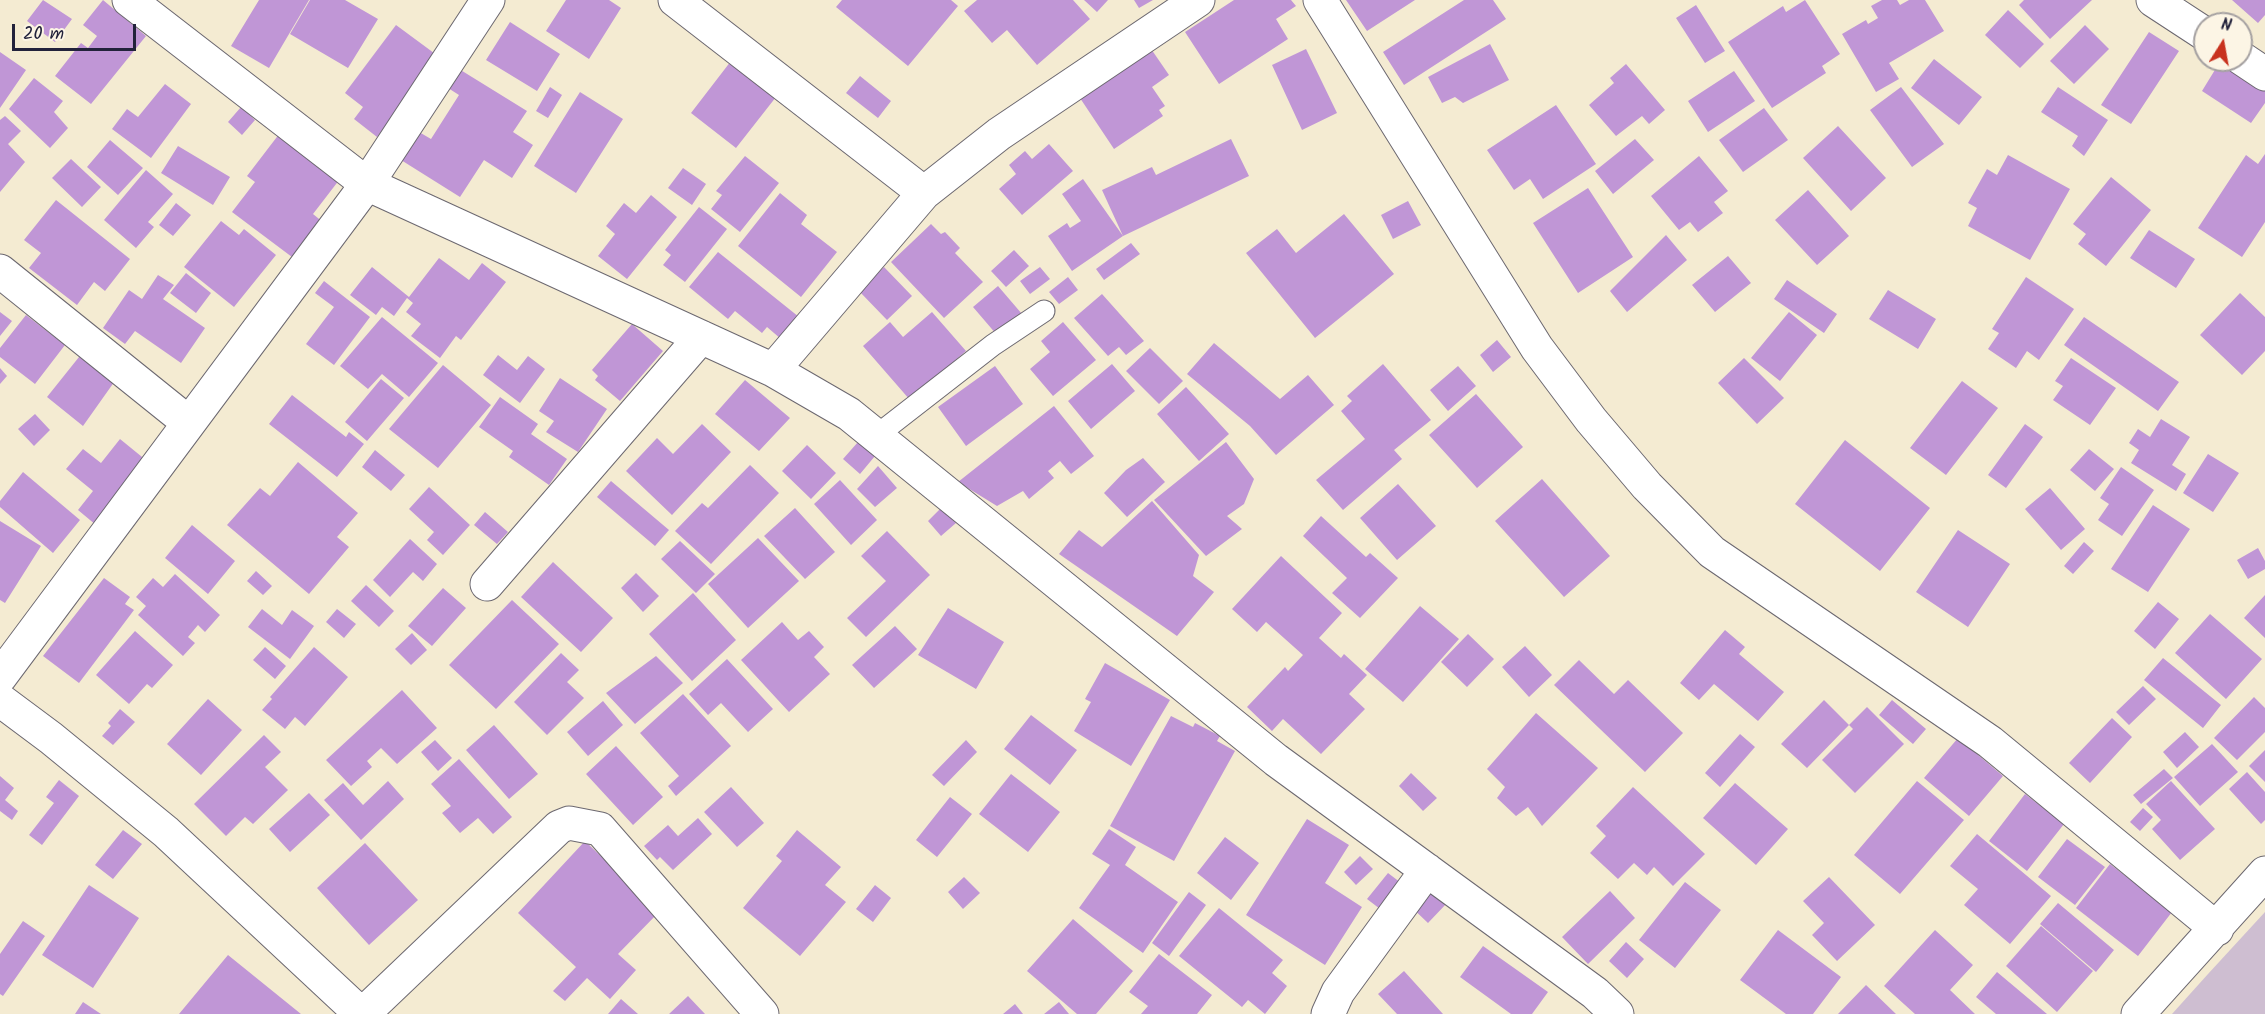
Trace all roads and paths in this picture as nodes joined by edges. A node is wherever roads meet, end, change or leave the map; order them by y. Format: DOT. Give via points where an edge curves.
graph roads {
  1 [pos="129,0"];
  2 [pos="488,0"];
  3 [pos="675,0"];
  4 [pos="1198,0"];
  5 [pos="1320,0"];
  6 [pos="2153,0"];
  7 [pos="2193,26"];
  8 [pos="368,184"];
  9 [pos="924,194"];
  10 [pos="0,271"];
  11 [pos="1044,311"];
  12 [pos="701,337"];
  13 [pos="773,370"];
  14 [pos="189,423"];
  15 [pos="876,436"];
  16 [pos="488,584"];
  17 [pos="0,677"];
  18 [pos="0,700"];
  19 [pos="1427,870"];
  20 [pos="2265,873"];
  21 [pos="2217,928"];
  22 [pos="362,1014"];
  23 [pos="762,1014"];
  24 [pos="1328,1014"];
  25 [pos="1617,1014"];
  26 [pos="2138,1014"];
  1 -- 8 [label="street"];
  2 -- 8 [label="street"];
  3 -- 9 [label="street"];
  4 -- 9 [label="street" via="999,134"];
  5 -- 21 [label="street" via="1537,348 1647,486 1712,552 1990,742"];
  6 -- 7 [label="street"];
  8 -- 12 [label="street"];
  8 -- 14 [label="street"];
  9 -- 13 [label="street"];
  10 -- 14 [label="street"];
  11 -- 15 [label="lane" via="993,345"];
  12 -- 13 [label="street"];
  12 -- 16 [label="street"];
  13 -- 15 [label="street" via="849,414"];
  14 -- 17 [label="street"];
  15 -- 19 [label="street" via="1276,760"];
  18 -- 22 [label="street" via="166,832"];
  19 -- 24 [label="street" via="1338,992"];
  19 -- 25 [label="street" via="1595,993"];
  20 -- 21 [label="street"];
  21 -- 26 [label="street"];
  22 -- 23 [label="street" via="559,826 569,823 600,829"];
}
